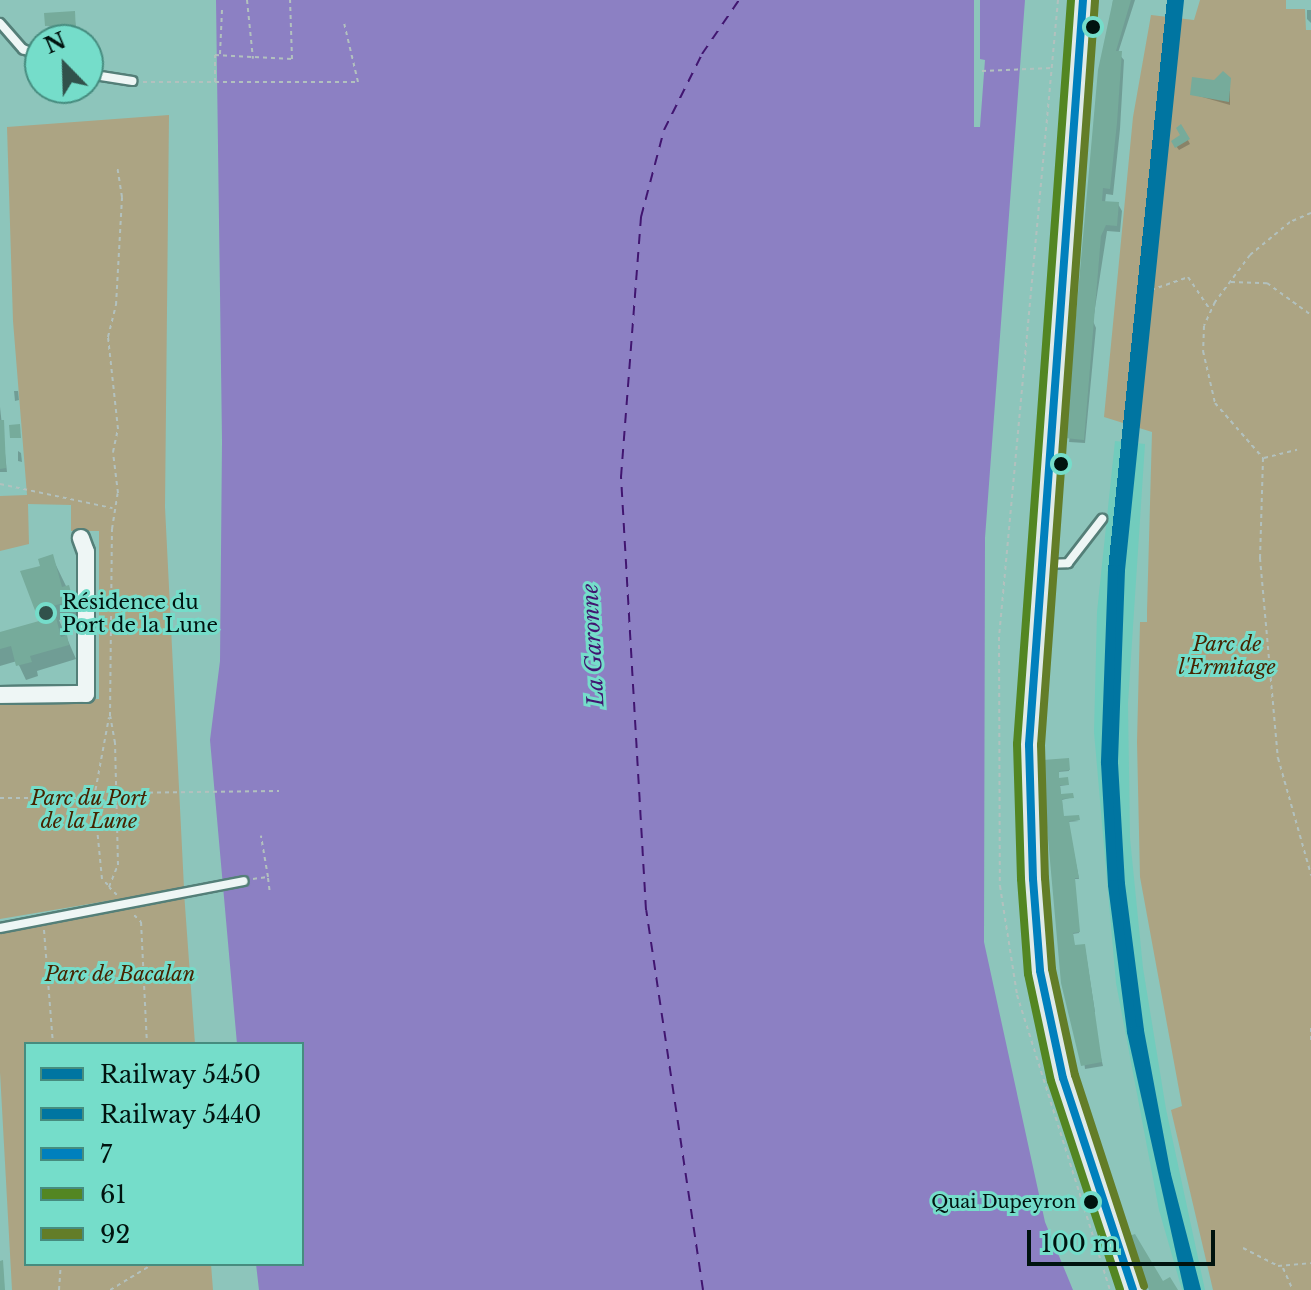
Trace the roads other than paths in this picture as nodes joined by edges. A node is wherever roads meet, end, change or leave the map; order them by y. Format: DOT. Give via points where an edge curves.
graph roads {
  1 [pos="1083,0"];
  2 [pos="0,23"];
  3 [pos="24,49"];
  4 [pos="104,77"];
  5 [pos="132,81"];
  6 [pos="1102,519"];
  7 [pos="81,538"];
  8 [pos="1042,564"];
  9 [pos="0,695"];
  10 [pos="243,881"];
  11 [pos="0,928"];
  12 [pos="1133,1290"];
  1 -- 8 [label="main road"];
  2 -- 3 [label="lane"];
  4 -- 5 [label="lane"];
  6 -- 8 [label="lane" via="1068,563"];
  7 -- 9 [label="street" via="86,552 86,694"];
  8 -- 12 [label="main road" via="1029,745 1040,971 1063,1078"];
  10 -- 11 [label="lane"];
}
